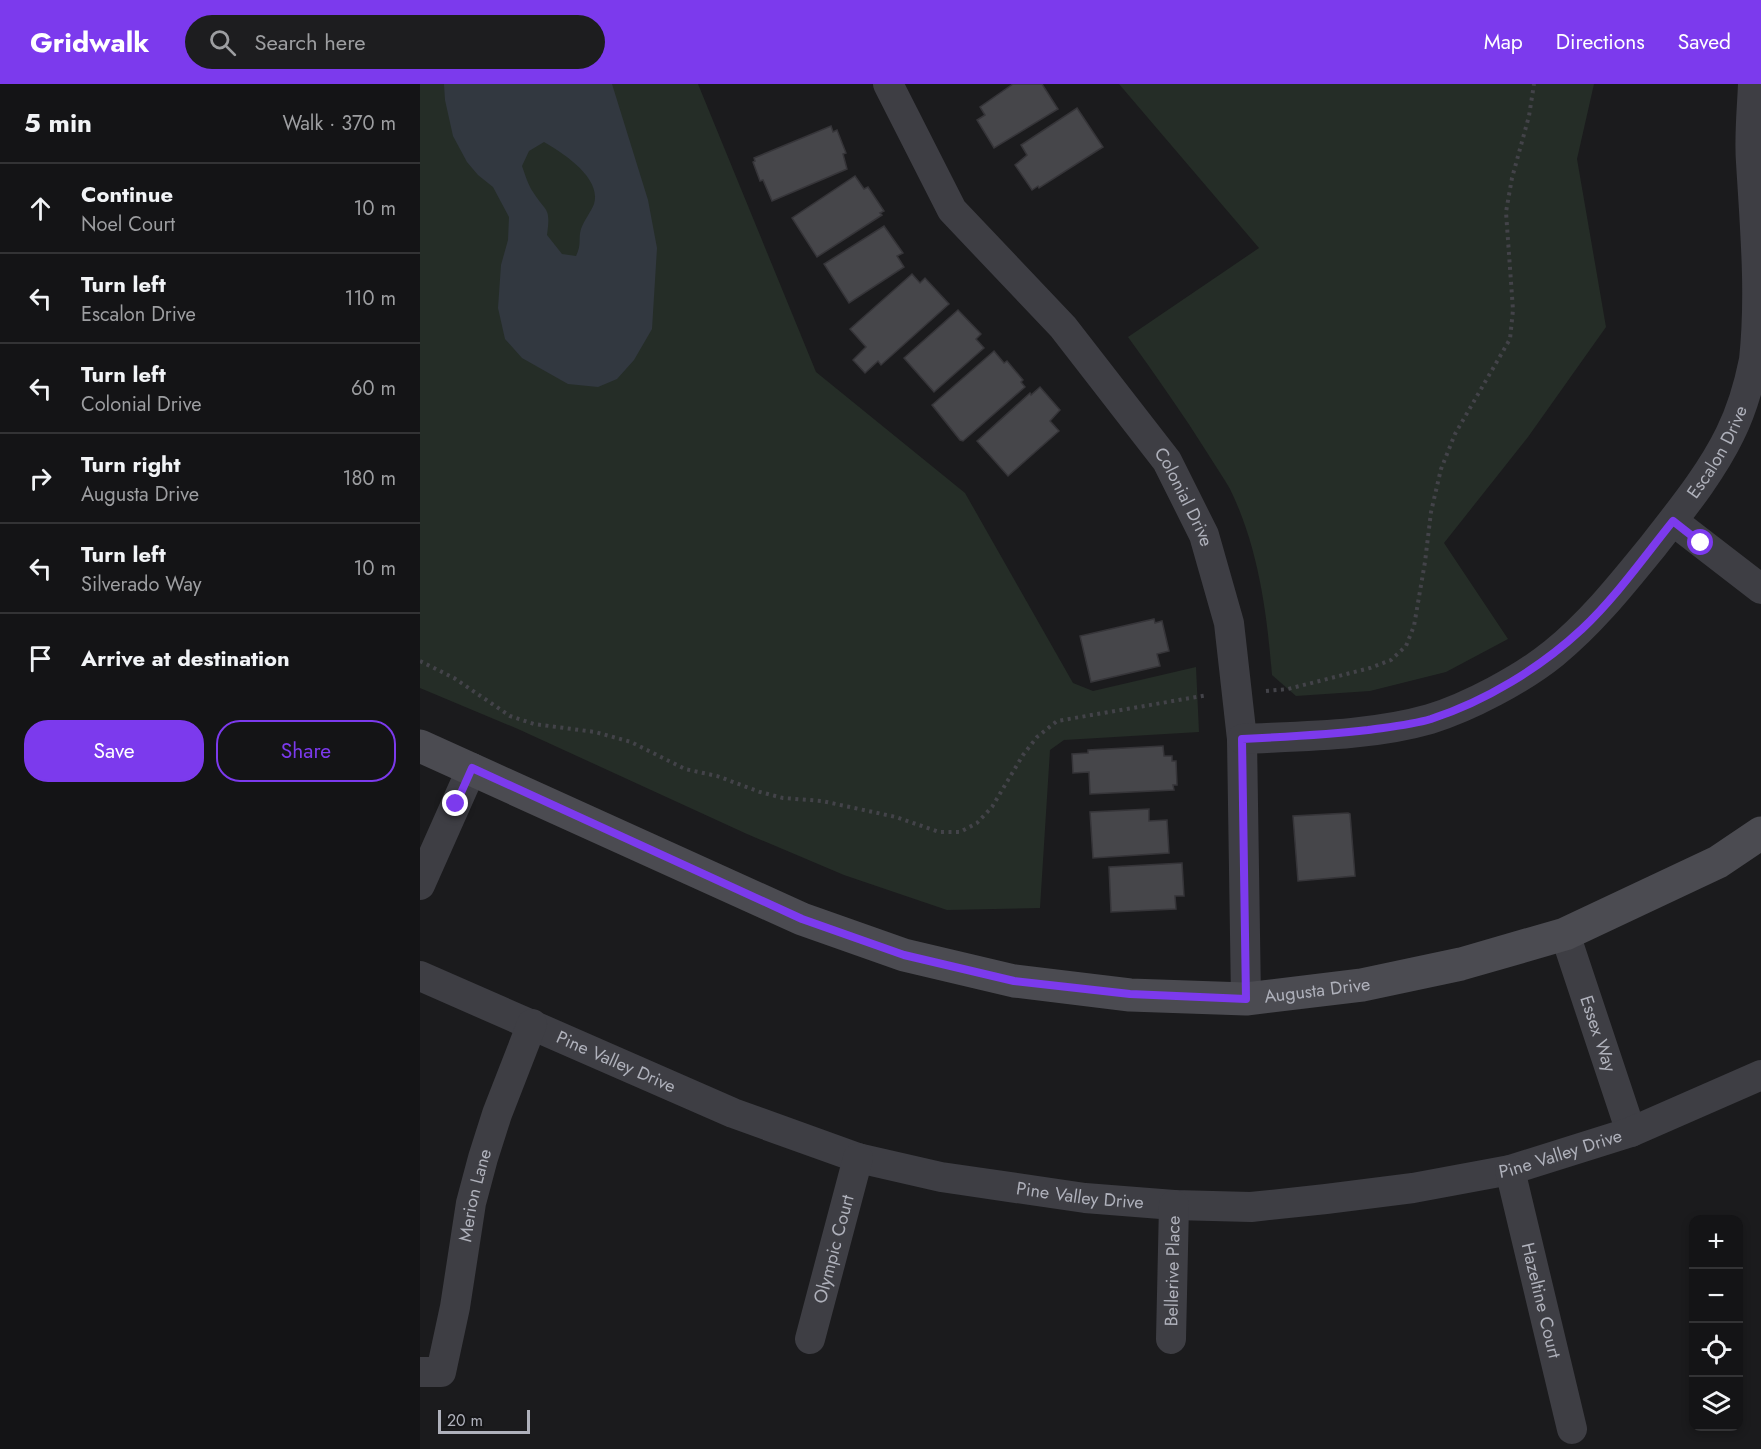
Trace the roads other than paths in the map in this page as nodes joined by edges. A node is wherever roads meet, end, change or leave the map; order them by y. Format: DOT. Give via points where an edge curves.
graph roads {
  1 [pos="888,84"];
  2 [pos="1753,84"];
  3 [pos="1760,270"];
  4 [pos="1673,521"];
  5 [pos="1761,589"];
  6 [pos="1242,739"];
  7 [pos="420,746"];
  8 [pos="472,768"];
  9 [pos="1761,833"];
  10 [pos="420,885"];
  11 [pos="1565,934"];
  12 [pos="420,976"];
  13 [pos="1246,999"];
  14 [pos="532,1024"];
  15 [pos="1761,1075"];
  16 [pos="1631,1132"];
  17 [pos="858,1158"];
  18 [pos="1510,1170"];
  19 [pos="1174,1205"];
  20 [pos="810,1339"];
  21 [pos="1171,1339"];
  22 [pos="430,1372"];
  23 [pos="1572,1429"];
  1 -- 6 [label="street, Colonial Drive" via="952,210 1063,327 1167,461 1204,535 1229,623"];
  2 -- 3 [label="street, Escalon Drive" via="1751,159"];
  3 -- 4 [label="street, Escalon Drive" via="1759,322 1744,397 1730,434"];
  4 -- 5 [label="street"];
  4 -- 6 [label="street, Escalon Drive" via="1583,627 1552,655 1477,700 1430,719 1394,726"];
  6 -- 13 [label="street, Colonial Drive"];
  7 -- 8 [label="street, Augusta Drive"];
  8 -- 10 [label="street"];
  8 -- 13 [label="street, Augusta Drive" via="802,919 904,955 1014,981 1130,994"];
  9 -- 11 [label="street, Augusta Drive" via="1718,862"];
  11 -- 13 [label="street, Augusta Drive" via="1461,964 1362,985"];
  11 -- 16 [label="street, Essex Way"];
  12 -- 14 [label="street, Pine Valley Drive"];
  14 -- 17 [label="street, Pine Valley Drive" via="733,1113"];
  14 -- 22 [label="street, Merion Lane" via="480,1169 455,1306"];
  15 -- 16 [label="street, Pine Valley Drive"];
  16 -- 18 [label="street, Pine Valley Drive"];
  17 -- 19 [label="street, Pine Valley Drive" via="986,1184"];
  17 -- 20 [label="street, Olympic Court"];
  18 -- 19 [label="street, Pine Valley Drive" via="1413,1188 1251,1207"];
  18 -- 23 [label="street, Hazeltine Court"];
  19 -- 21 [label="street, Bellerive Place"];
}
